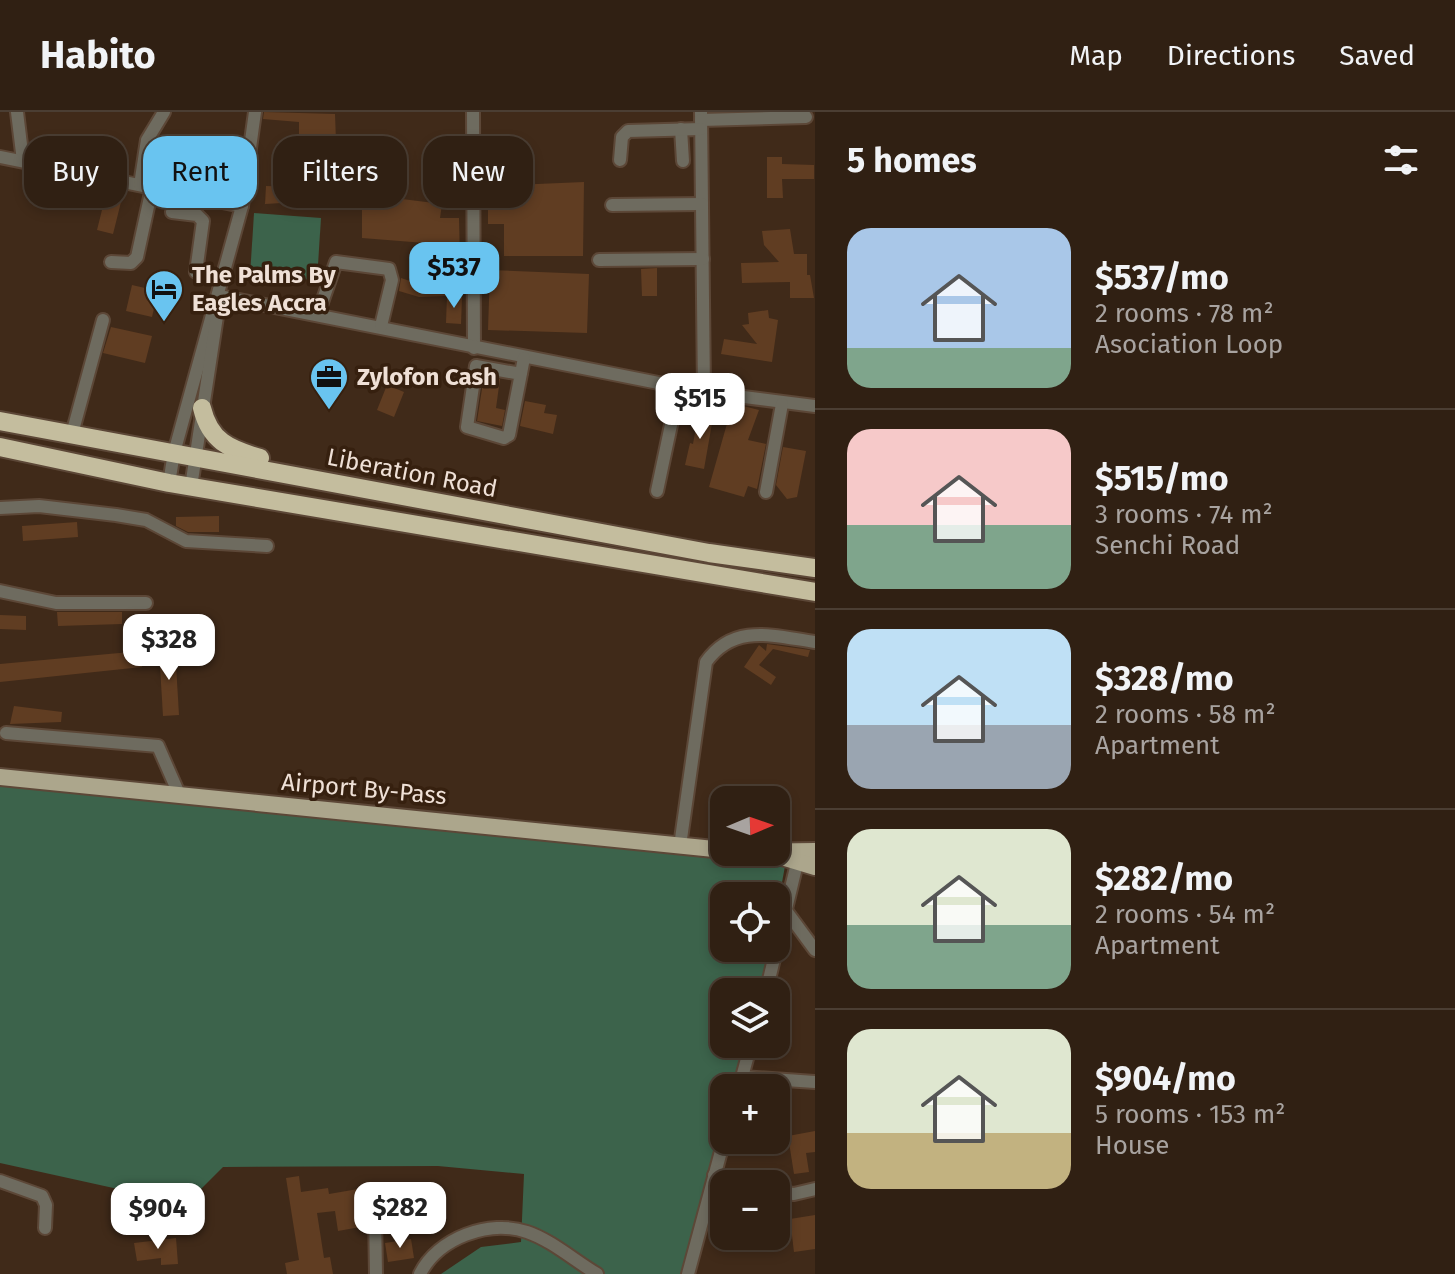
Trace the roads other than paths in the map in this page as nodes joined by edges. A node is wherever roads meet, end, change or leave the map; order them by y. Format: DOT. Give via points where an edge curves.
graph roads {
  1 [pos="17,112"];
  2 [pos="164,112"];
  3 [pos="255,112"];
  4 [pos="473,112"];
  5 [pos="806,117"];
  6 [pos="701,120"];
  7 [pos="681,129"];
  8 [pos="149,136"];
  9 [pos="252,136"];
  10 [pos="0,157"];
  11 [pos="620,160"];
  12 [pos="23,161"];
  13 [pos="683,161"];
  14 [pos="143,185"];
  15 [pos="702,204"];
  16 [pos="612,205"];
  17 [pos="143,208"];
  18 [pos="241,208"];
  19 [pos="172,212"];
  20 [pos="703,259"];
  21 [pos="599,260"];
  22 [pos="111,262"];
  23 [pos="223,280"];
  24 [pos="219,296"];
  25 [pos="318,314"];
  26 [pos="103,320"];
  27 [pos="381,326"];
  28 [pos="474,348"];
  29 [pos="524,358"];
  30 [pos="521,374"];
  31 [pos="679,387"];
  32 [pos="704,392"];
  33 [pos="782,404"];
  34 [pos="815,406"];
  35 [pos="202,408"];
  36 [pos="0,421"];
  37 [pos="72,434"];
  38 [pos="0,447"];
  39 [pos="195,456"];
  40 [pos="173,457"];
  41 [pos="294,475"];
  42 [pos="169,483"];
  43 [pos="191,487"];
  44 [pos="657,491"];
  45 [pos="766,492"];
  46 [pos="0,508"];
  47 [pos="267,546"];
  48 [pos="815,568"];
  49 [pos="0,591"];
  50 [pos="815,592"];
  51 [pos="146,603"];
  52 [pos="815,642"];
  53 [pos="6,733"];
  54 [pos="0,777"];
  55 [pos="179,794"];
  56 [pos="680,846"];
  57 [pos="710,849"];
  58 [pos="807,858"];
  59 [pos="790,904"];
  60 [pos="790,916"];
  61 [pos="815,950"];
  62 [pos="790,1082"];
  63 [pos="815,1082"];
  64 [pos="0,1181"];
  65 [pos="815,1189"];
  66 [pos="710,1190"];
  67 [pos="790,1194"];
  68 [pos="375,1213"];
  69 [pos="45,1228"];
  70 [pos="376,1274"];
  71 [pos="420,1274"];
  72 [pos="597,1274"];
  73 [pos="688,1274"];
  1 -- 12 [label="street"];
  2 -- 8 [label="street"];
  3 -- 9 [label="street"];
  4 -- 28 [label="street"];
  5 -- 6 [label="street"];
  6 -- 7 [label="street"];
  6 -- 15 [label="street"];
  7 -- 11 [label="street" via="628,131 622,137"];
  7 -- 13 [label="street"];
  10 -- 12 [label="street"];
  12 -- 14 [label="street"];
  15 -- 16 [label="street"];
  15 -- 20 [label="street"];
  17 -- 22 [label="street" via="137,257 131,263"];
  18 -- 23 [label="street"];
  19 -- 23 [label="street" via="197,215 203,221 196,272"];
  20 -- 21 [label="street"];
  20 -- 32 [label="street"];
  23 -- 24 [label="street"];
  24 -- 25 [label="street"];
  24 -- 35 [label="street"];
  24 -- 40 [label="street"];
  25 -- 27 [label="street"];
  25 -- 27 [label="street" via="336,262 389,269 392,280"];
  26 -- 37 [label="street"];
  27 -- 28 [label="street"];
  28 -- 29 [label="street"];
  29 -- 30 [label="street"];
  29 -- 31 [label="street"];
  30 -- 30 [label="street" via="507,437 467,427 476,366"];
  31 -- 32 [label="street"];
  31 -- 44 [label="street"];
  32 -- 33 [label="street"];
  33 -- 34 [label="street"];
  33 -- 45 [label="street"];
  35 -- 39 [label="street"];
  35 -- 41 [label="highway" via="210,432 225,446"];
  36 -- 37 [label="highway, Liberation Road"];
  37 -- 40 [label="highway, Liberation Road"];
  38 -- 40 [label="highway" via="41,440 143,460"];
  38 -- 42 [label="highway, Liberation Road"];
  39 -- 40 [label="highway, Liberation Road"];
  39 -- 41 [label="highway, Liberation Road"];
  39 -- 43 [label="street"];
  40 -- 42 [label="street"];
  41 -- 48 [label="highway, Liberation Road" via="694,551"];
  42 -- 43 [label="highway, Liberation Road"];
  43 -- 50 [label="highway, Liberation Road"];
  46 -- 47 [label="street" via="39,506 116,515 146,520 186,541"];
  49 -- 51 [label="street" via="56,603"];
  52 -- 56 [label="street" via="741,636 718,646 706,662"];
  53 -- 55 [label="street" via="158,746"];
  54 -- 55 [label="main road, Airport By-Pass"];
  55 -- 56 [label="main road, Airport By-Pass"];
  56 -- 57 [label="main road, Airport By-Pass"];
  58 -- 59 [label="street"];
  60 -- 61 [label="street"];
  62 -- 63 [label="street"];
  64 -- 69 [label="street" via="42,1196"];
  65 -- 67 [label="street"];
  66 -- 73 [label="street"];
  68 -- 70 [label="street"];
  71 -- 72 [label="street" via="453,1239 496,1228 528,1232"];
}
